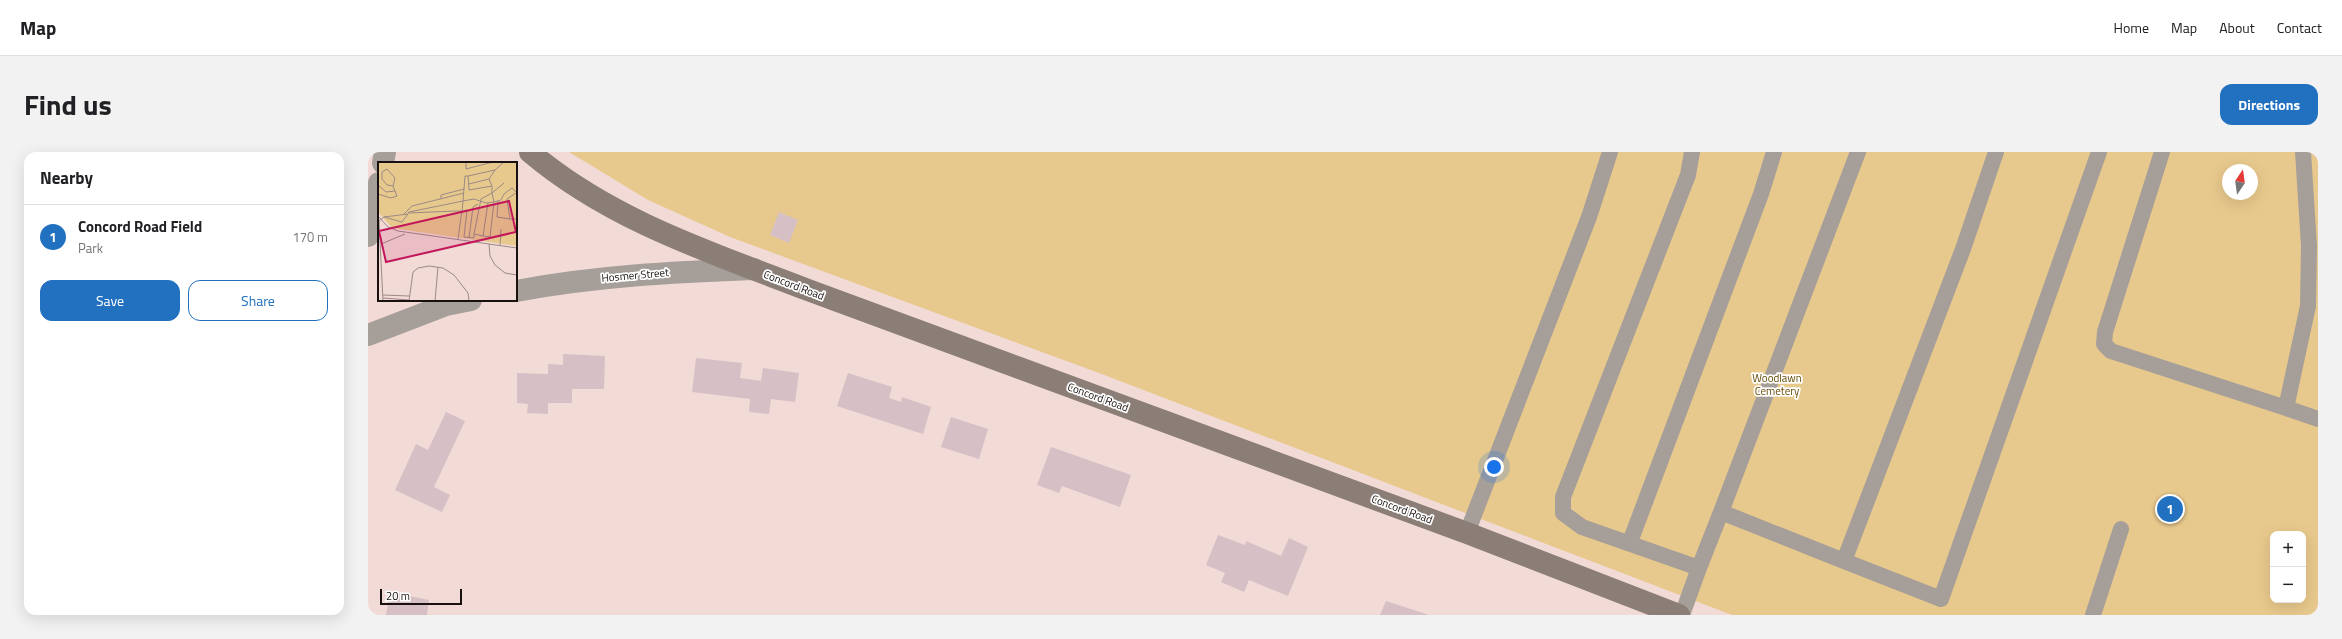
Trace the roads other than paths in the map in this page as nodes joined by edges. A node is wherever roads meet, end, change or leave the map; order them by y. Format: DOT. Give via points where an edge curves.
graph roads {
  1 [pos="385,152"];
  2 [pos="530,152"];
  3 [pos="1610,152"];
  4 [pos="1692,152"];
  5 [pos="1774,152"];
  6 [pos="1858,152"];
  7 [pos="1996,152"];
  8 [pos="2099,152"];
  9 [pos="2162,152"];
  10 [pos="2303,152"];
  11 [pos="383,162"];
  12 [pos="378,188"];
  13 [pos="368,236"];
  14 [pos="754,269"];
  15 [pos="517,291"];
  16 [pos="466,301"];
  17 [pos="368,335"];
  18 [pos="2286,408"];
  19 [pos="2318,419"];
  20 [pos="1721,512"];
  21 [pos="2121,529"];
  22 [pos="1467,533"];
  23 [pos="1630,542"];
  24 [pos="1844,560"];
  25 [pos="1699,568"];
  26 [pos="1681,615"];
  27 [pos="2093,615"];
  1 -- 11 [label="street"];
  2 -- 14 [label="street, Concord Road" via="609,208 656,230"];
  3 -- 22 [label="lane" via="1588,217"];
  4 -- 23 [label="lane" via="1688,175 1563,497 1563,513 1582,527"];
  5 -- 23 [label="lane" via="1761,194"];
  6 -- 20 [label="lane"];
  7 -- 24 [label="lane" via="1963,248"];
  8 -- 24 [label="lane" via="1941,599"];
  9 -- 18 [label="lane" via="2105,332 2104,344 2111,351"];
  10 -- 18 [label="lane" via="2309,253 2308,306"];
  12 -- 13 [label="street"];
  14 -- 15 [label="street, Hosmer Street" via="675,272 562,282"];
  14 -- 22 [label="street, Concord Road"];
  16 -- 17 [label="street" via="446,305"];
  18 -- 19 [label="lane"];
  20 -- 24 [label="lane"];
  20 -- 25 [label="lane"];
  21 -- 27 [label="lane"];
  22 -- 26 [label="street, Concord Road"];
  23 -- 25 [label="lane"];
  25 -- 26 [label="lane"];
}
